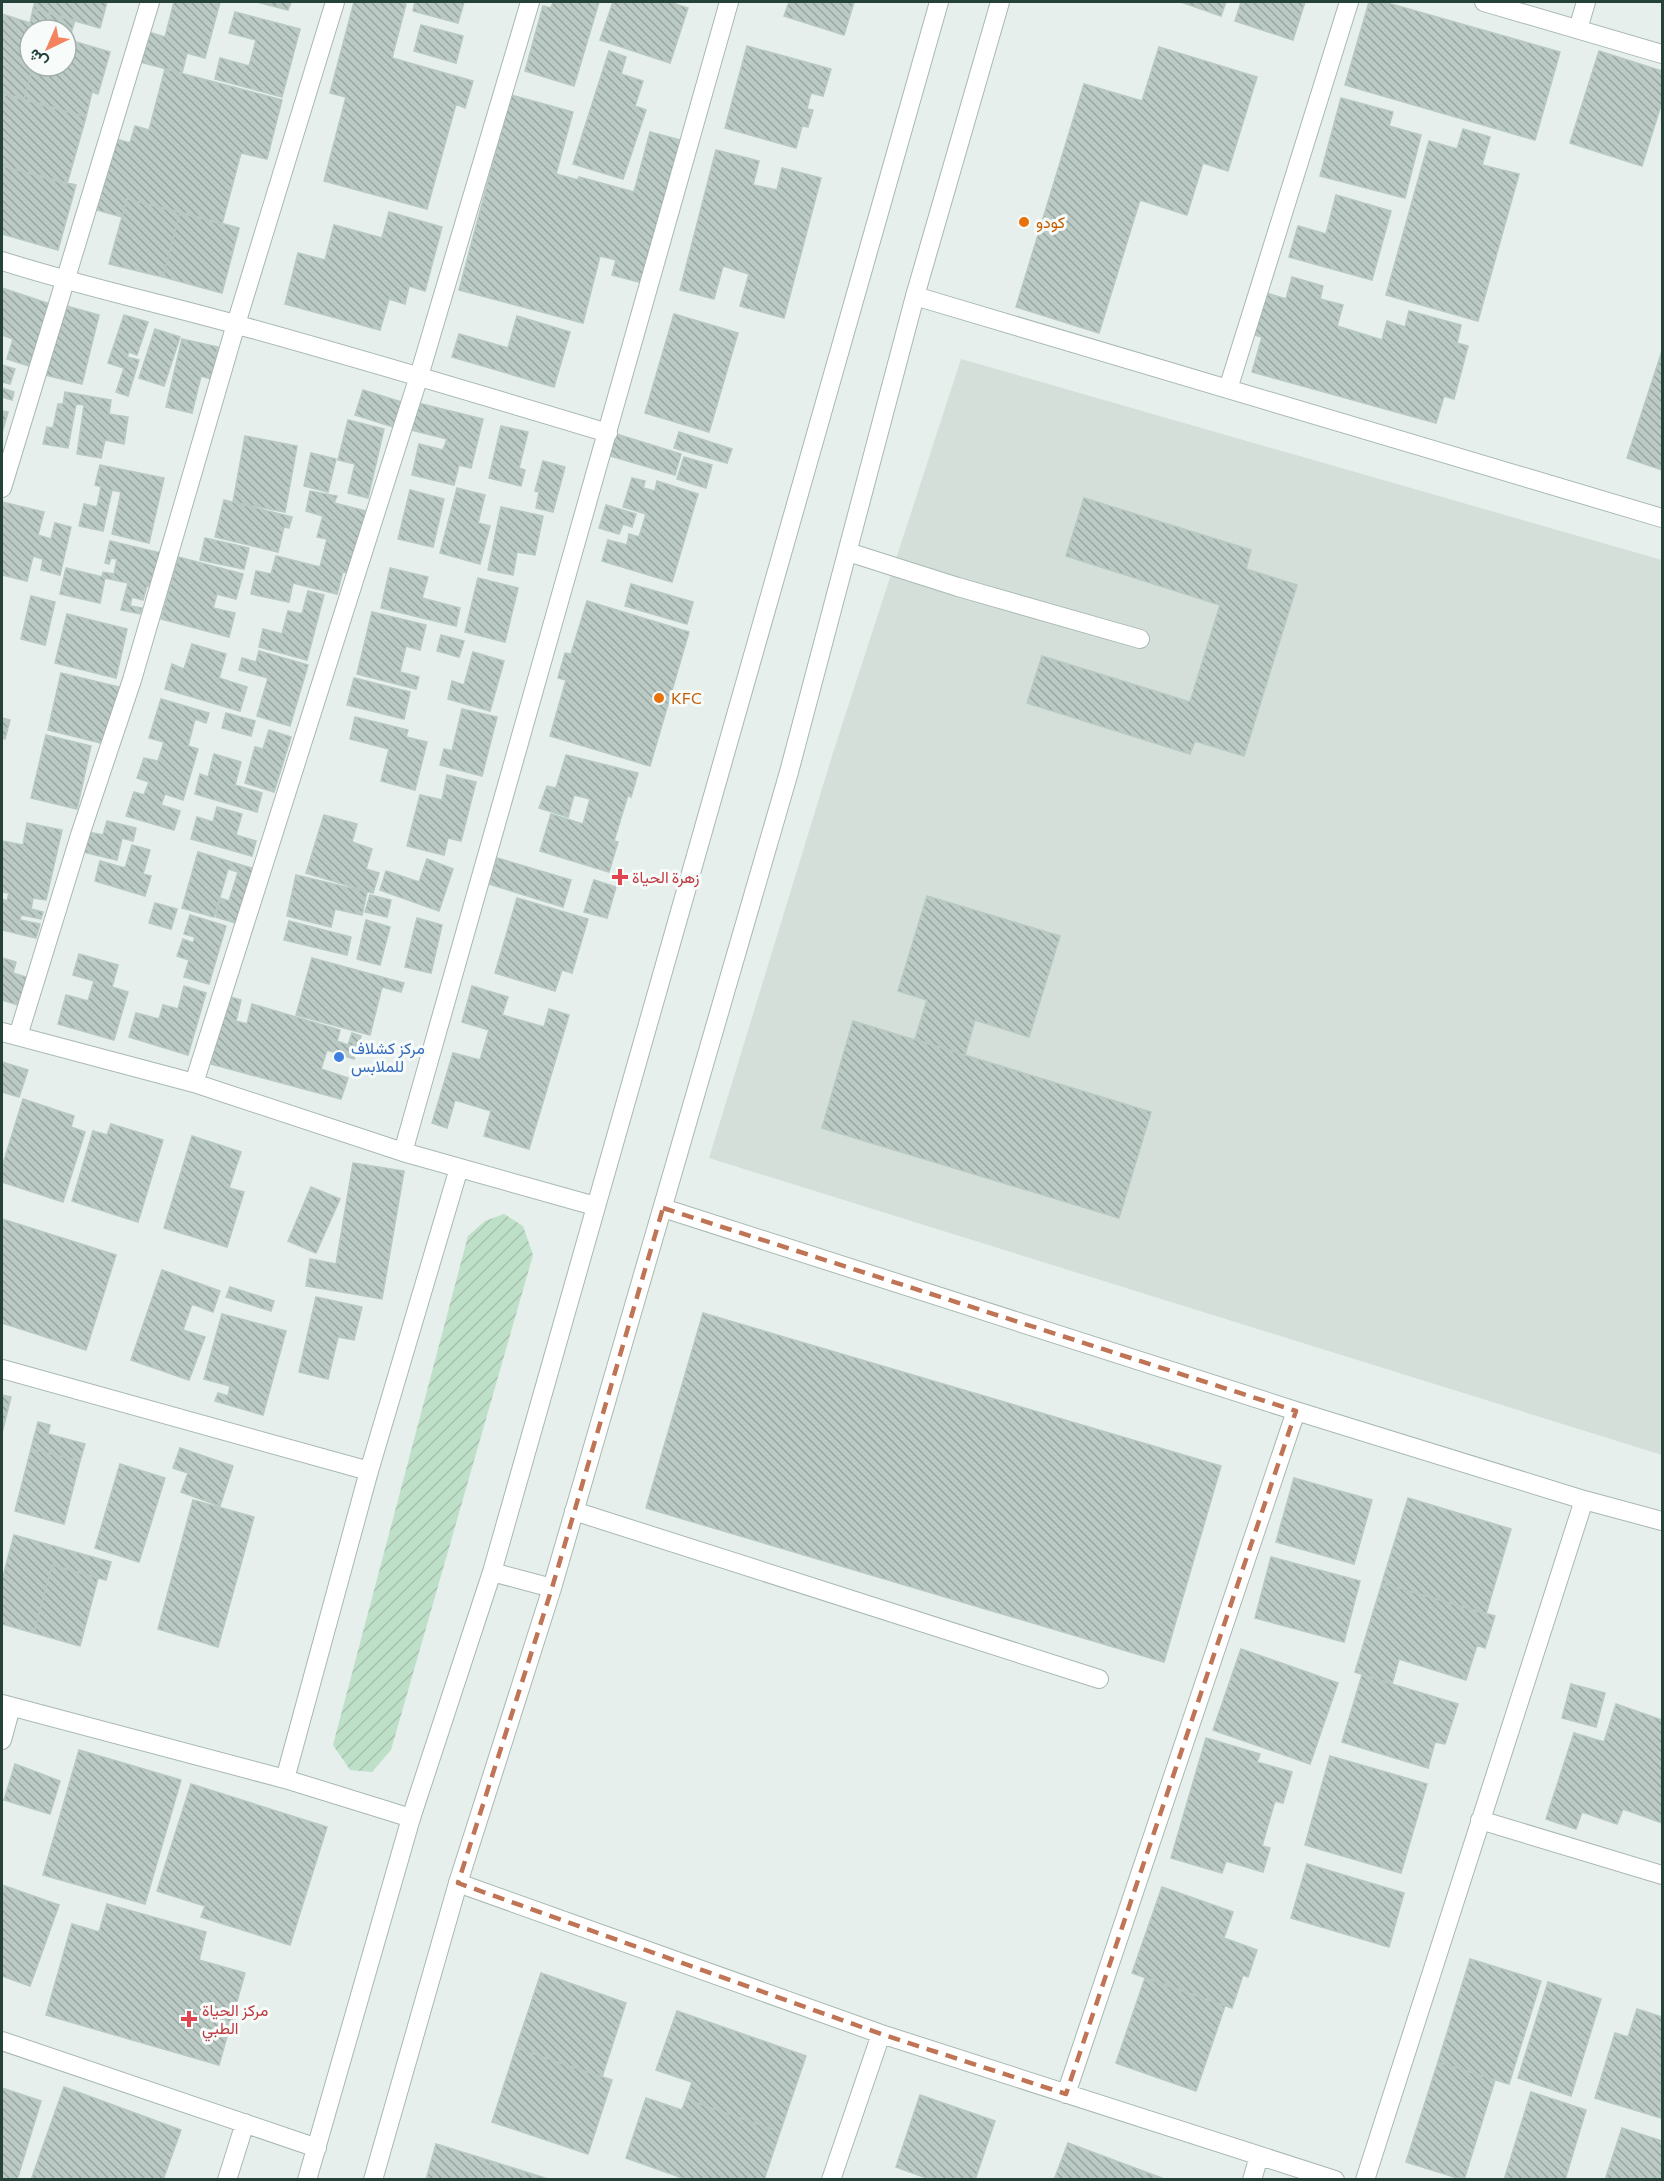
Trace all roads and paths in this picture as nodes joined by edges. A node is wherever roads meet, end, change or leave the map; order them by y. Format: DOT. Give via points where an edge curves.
graph roads {
  1 [pos="150,2"];
  2 [pos="335,2"];
  3 [pos="530,2"];
  4 [pos="729,2"];
  5 [pos="939,2"];
  6 [pos="1000,2"];
  7 [pos="1349,2"];
  8 [pos="1484,2"];
  9 [pos="1586,2"];
  10 [pos="1578,29"];
  11 [pos="1662,54"];
  12 [pos="2,261"];
  13 [pos="64,281"];
  14 [pos="915,296"];
  15 [pos="236,324"];
  16 [pos="419,376"];
  17 [pos="1228,388"];
  18 [pos="608,433"];
  19 [pos="2,488"];
  20 [pos="1662,518"];
  21 [pos="848,552"];
  22 [pos="1140,639"];
  23 [pos="10,1034"];
  24 [pos="194,1083"];
  25 [pos="403,1152"];
  26 [pos="459,1168"];
  27 [pos="595,1206"];
  28 [pos="663,1208"];
  29 [pos="2,1370"];
  30 [pos="1296,1411"];
  31 [pos="369,1471"];
  32 [pos="1584,1500"];
  33 [pos="574,1511"];
  34 [pos="1662,1521"];
  35 [pos="492,1572"];
  36 [pos="552,1588"];
  37 [pos="1099,1679"];
  38 [pos="6,1706"];
  39 [pos="2,1740"];
  40 [pos="285,1779"];
  41 [pos="411,1818"];
  42 [pos="1480,1820"];
  43 [pos="1662,1875"];
  44 [pos="458,1883"];
  45 [pos="881,2034"];
  46 [pos="2,2041"];
  47 [pos="1066,2094"];
  48 [pos="245,2123"];
  49 [pos="317,2148"];
  50 [pos="1259,2156"];
  51 [pos="227,2180"];
  52 [pos="307,2180"];
  53 [pos="373,2180"];
  54 [pos="831,2180"];
  55 [pos="1252,2180"];
  56 [pos="1335,2180"];
  57 [pos="1365,2180"];
  1 -- 13 [label="street"];
  2 -- 15 [label="street"];
  3 -- 16 [label="street"];
  4 -- 18 [label="street"];
  5 -- 27 [label="street"];
  6 -- 14 [label="street"];
  7 -- 17 [label="street"];
  8 -- 10 [label="street"];
  9 -- 10 [label="street"];
  10 -- 11 [label="street"];
  12 -- 13 [label="street"];
  13 -- 15 [label="street"];
  13 -- 19 [label="street"];
  14 -- 17 [label="street"];
  14 -- 21 [label="street"];
  15 -- 16 [label="street"];
  15 -- 23 [label="street" via="132,680"];
  16 -- 18 [label="street"];
  16 -- 24 [label="street"];
  17 -- 20 [label="street"];
  18 -- 25 [label="street"];
  21 -- 22 [label="street" via="958,588"];
  21 -- 28 [label="street"];
  23 -- 24 [label="street"];
  24 -- 25 [label="street"];
  25 -- 26 [label="street"];
  26 -- 27 [label="street"];
  26 -- 31 [label="street"];
  27 -- 35 [label="street"];
  28 -- 30 [label="street"];
  28 -- 33 [label="street"];
  29 -- 31 [label="street"];
  30 -- 32 [label="street"];
  30 -- 47 [label="street"];
  31 -- 40 [label="street"];
  32 -- 34 [label="street"];
  32 -- 42 [label="street"];
  33 -- 36 [label="street"];
  33 -- 37 [label="street"];
  35 -- 36 [label="street"];
  35 -- 41 [label="street"];
  36 -- 44 [label="street"];
  38 -- 39 [label="street"];
  38 -- 40 [label="street"];
  40 -- 41 [label="street"];
  41 -- 49 [label="street"];
  42 -- 43 [label="street"];
  42 -- 57 [label="street"];
  44 -- 45 [label="street"];
  44 -- 53 [label="street"];
  45 -- 47 [label="street"];
  45 -- 54 [label="street"];
  46 -- 48 [label="street"];
  47 -- 50 [label="street"];
  48 -- 49 [label="street"];
  48 -- 51 [label="street"];
  49 -- 52 [label="street"];
  50 -- 55 [label="street"];
  50 -- 56 [label="street"];
}
